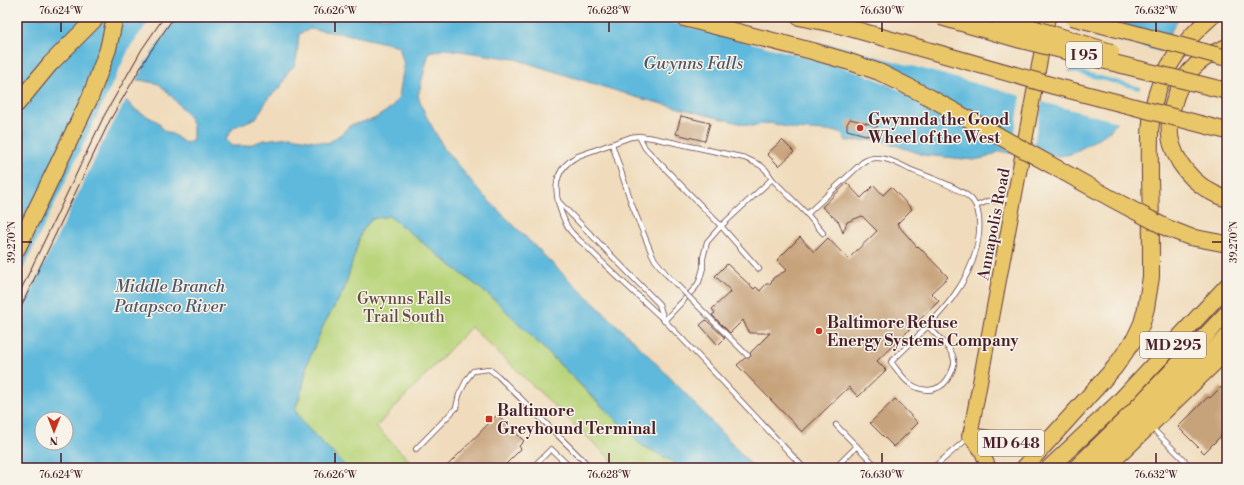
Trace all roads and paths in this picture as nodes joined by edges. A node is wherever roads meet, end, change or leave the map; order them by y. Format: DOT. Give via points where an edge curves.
graph roads {
  1 [pos="97,17"];
  2 [pos="115,17"];
  3 [pos="680,17"];
  4 [pos="799,17"];
  5 [pos="815,17"];
  6 [pos="941,17"];
  7 [pos="997,17"];
  8 [pos="1048,17"];
  9 [pos="1072,17"];
  10 [pos="1211,17"];
  11 [pos="839,25"];
  12 [pos="1227,47"];
  13 [pos="1227,58"];
  14 [pos="1227,88"];
  15 [pos="1227,91"];
  16 [pos="17,104"];
  17 [pos="1227,131"];
  18 [pos="638,136"];
  19 [pos="612,144"];
  20 [pos="772,179"];
  21 [pos="557,200"];
  22 [pos="1015,200"];
  23 [pos="1227,200"];
  24 [pos="976,206"];
  25 [pos="807,214"];
  26 [pos="721,226"];
  27 [pos="823,234"];
  28 [pos="1227,244"];
  29 [pos="17,249"];
  30 [pos="759,269"];
  31 [pos="1227,286"];
  32 [pos="1227,313"];
  33 [pos="664,321"];
  34 [pos="928,326"];
  35 [pos="1227,338"];
  36 [pos="1227,352"];
  37 [pos="747,355"];
  38 [pos="1139,422"];
  39 [pos="836,424"];
  40 [pos="970,436"];
  41 [pos="1051,438"];
  42 [pos="857,446"];
  43 [pos="416,449"];
  44 [pos="532,468"];
  45 [pos="570,468"];
  46 [pos="591,468"];
  47 [pos="804,468"];
  48 [pos="835,468"];
  49 [pos="878,468"];
  50 [pos="933,468"];
  51 [pos="989,468"];
  52 [pos="1024,468"];
  53 [pos="1049,468"];
  54 [pos="1076,468"];
  55 [pos="1093,468"];
  56 [pos="1107,468"];
  57 [pos="1192,468"];
  1 -- 16 [label="highway" via="50,64"];
  2 -- 29 [label="highway" via="108,49 90,98"];
  3 -- 28 [label="highway, bridge" via="812,51 879,72 1167,228 1190,237"];
  4 -- 11 [label="highway"];
  5 -- 11 [label="highway, I 95"];
  6 -- 15 [label="highway, I 95, bridge" via="1021,40"];
  7 -- 14 [label="highway, bridge"];
  8 -- 22 [label="main road, Annapolis Road / MD 648, bridge"];
  9 -- 13 [label="highway, bridge"];
  10 -- 41 [label="highway, bridge" via="1173,59 1162,79 1154,104 1150,144 1151,277 1142,323 1115,367"];
  11 -- 17 [label="highway, I 95, bridge" via="1075,92"];
  12 -- 23 [label="highway" via="1208,56 1190,71 1176,98 1170,128 1172,145 1179,162 1189,175 1202,187"];
  18 -- 19 [label="lane"];
  18 -- 20 [label="lane" via="745,158 766,170"];
  18 -- 26 [label="lane" via="645,148"];
  19 -- 21 [label="lane" via="578,156 564,166 557,179"];
  19 -- 37 [label="lane, bridge" via="632,205 655,260"];
  20 -- 25 [label="lane"];
  20 -- 26 [label="lane"];
  21 -- 33 [label="lane" via="659,304"];
  21 -- 33 [label="lane" via="566,226"];
  22 -- 24 [label="lane" via="988,201"];
  22 -- 40 [label="main road, Annapolis Road / MD 648"];
  24 -- 25 [label="lane" via="962,192 886,159 875,157 863,162"];
  24 -- 34 [label="lane" via="979,231 975,257 962,284"];
  25 -- 27 [label="lane"];
  26 -- 30 [label="lane"];
  26 -- 33 [label="lane" via="707,242 703,268 696,288"];
  31 -- 53 [label="highway, MD 295" via="1118,403"];
  32 -- 38 [label="highway, MD 295"];
  33 -- 47 [label="lane"];
  34 -- 34 [label="lane" via="948,348 954,359 952,371 944,384 936,389 920,390 908,382 891,362"];
  35 -- 38 [label="highway"];
  36 -- 38 [label="main road"];
  38 -- 54 [label="highway, MD 295"];
  38 -- 55 [label="highway"];
  38 -- 56 [label="main road"];
  38 -- 57 [label="lane"];
  39 -- 42 [label="lane"];
  40 -- 41 [label="highway, MD 648" via="1021,444 1037,444"];
  40 -- 50 [label="lane"];
  40 -- 51 [label="main road, MD 648" via="981,450"];
  41 -- 52 [label="highway"];
  42 -- 48 [label="lane"];
  42 -- 49 [label="lane"];
  43 -- 46 [label="lane" via="456,408 459,396 473,371 489,369"];
  44 -- 45 [label="lane" via="551,449"];
}
